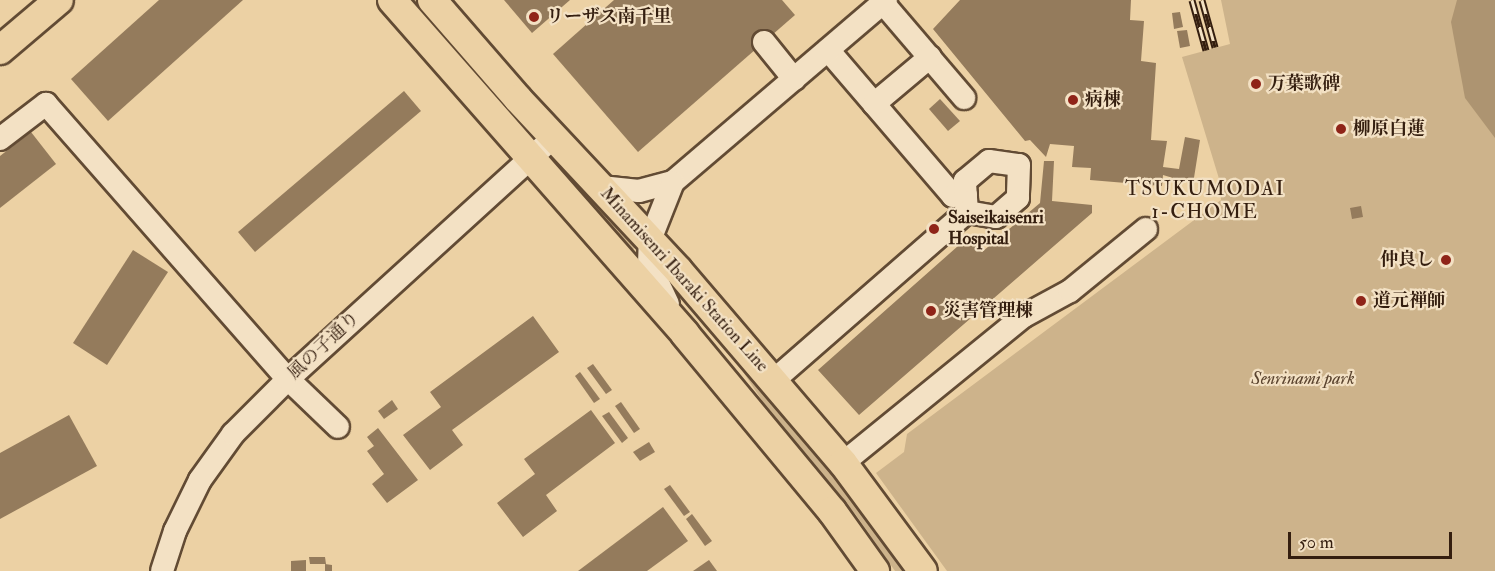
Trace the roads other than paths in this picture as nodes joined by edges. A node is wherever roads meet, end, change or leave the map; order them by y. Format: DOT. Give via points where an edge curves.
graph roads {
  1 [pos="59,0"];
  2 [pos="392,0"];
  3 [pos="432,0"];
  4 [pos="884,1"];
  5 [pos="764,42"];
  6 [pos="0,50"];
  7 [pos="828,50"];
  8 [pos="930,57"];
  9 [pos="794,79"];
  10 [pos="964,98"];
  11 [pos="874,104"];
  12 [pos="554,137"];
  13 [pos="0,139"];
  14 [pos="532,156"];
  15 [pos="673,182"];
  16 [pos="601,187"];
  17 [pos="1146,229"];
  18 [pos="650,240"];
  19 [pos="678,270"];
  20 [pos="686,334"];
  21 [pos="288,379"];
  22 [pos="773,381"];
  23 [pos="338,427"];
  24 [pos="843,463"];
  25 [pos="162,571"];
  26 [pos="875,571"];
  27 [pos="923,571"];
  1 -- 6 [label="main road"];
  2 -- 14 [label="main road, Minamisenri Ibaraki Station Line"];
  3 -- 12 [label="main road, Minamisenri Ibaraki Station Line"];
  4 -- 7 [label="street"];
  4 -- 8 [label="street"];
  5 -- 9 [label="street"];
  7 -- 9 [label="street"];
  7 -- 11 [label="street"];
  8 -- 10 [label="street"];
  8 -- 11 [label="street"];
  9 -- 15 [label="street"];
  11 -- 22 [label="street" via="953,196 966,204"];
  12 -- 14 [label="street, 風の子通り"];
  12 -- 16 [label="main road, Minamisenri Ibaraki Station Line"];
  13 -- 21 [label="street" via="46,104"];
  14 -- 20 [label="main road, Minamisenri Ibaraki Station Line"];
  14 -- 21 [label="street, 風の子通り"];
  15 -- 16 [label="street" via="639,191"];
  15 -- 18 [label="street"];
  15 -- 19 [label="street" via="666,229"];
  16 -- 18 [label="main road, Minamisenri Ibaraki Station Line"];
  17 -- 24 [label="street" via="1070,291 1024,316"];
  18 -- 19 [label="main road, Minamisenri Ibaraki Station Line"];
  18 -- 20 [label="street" via="649,264"];
  19 -- 22 [label="main road, Minamisenri Ibaraki Station Line"];
  20 -- 26 [label="main road, Minamisenri Ibaraki Station Line" via="832,511"];
  21 -- 23 [label="street"];
  21 -- 25 [label="street, 風の子通り" via="233,434 200,480 175,531"];
  22 -- 24 [label="main road, Minamisenri Ibaraki Station Line"];
  24 -- 27 [label="main road, Minamisenri Ibaraki Station Line"];
}
